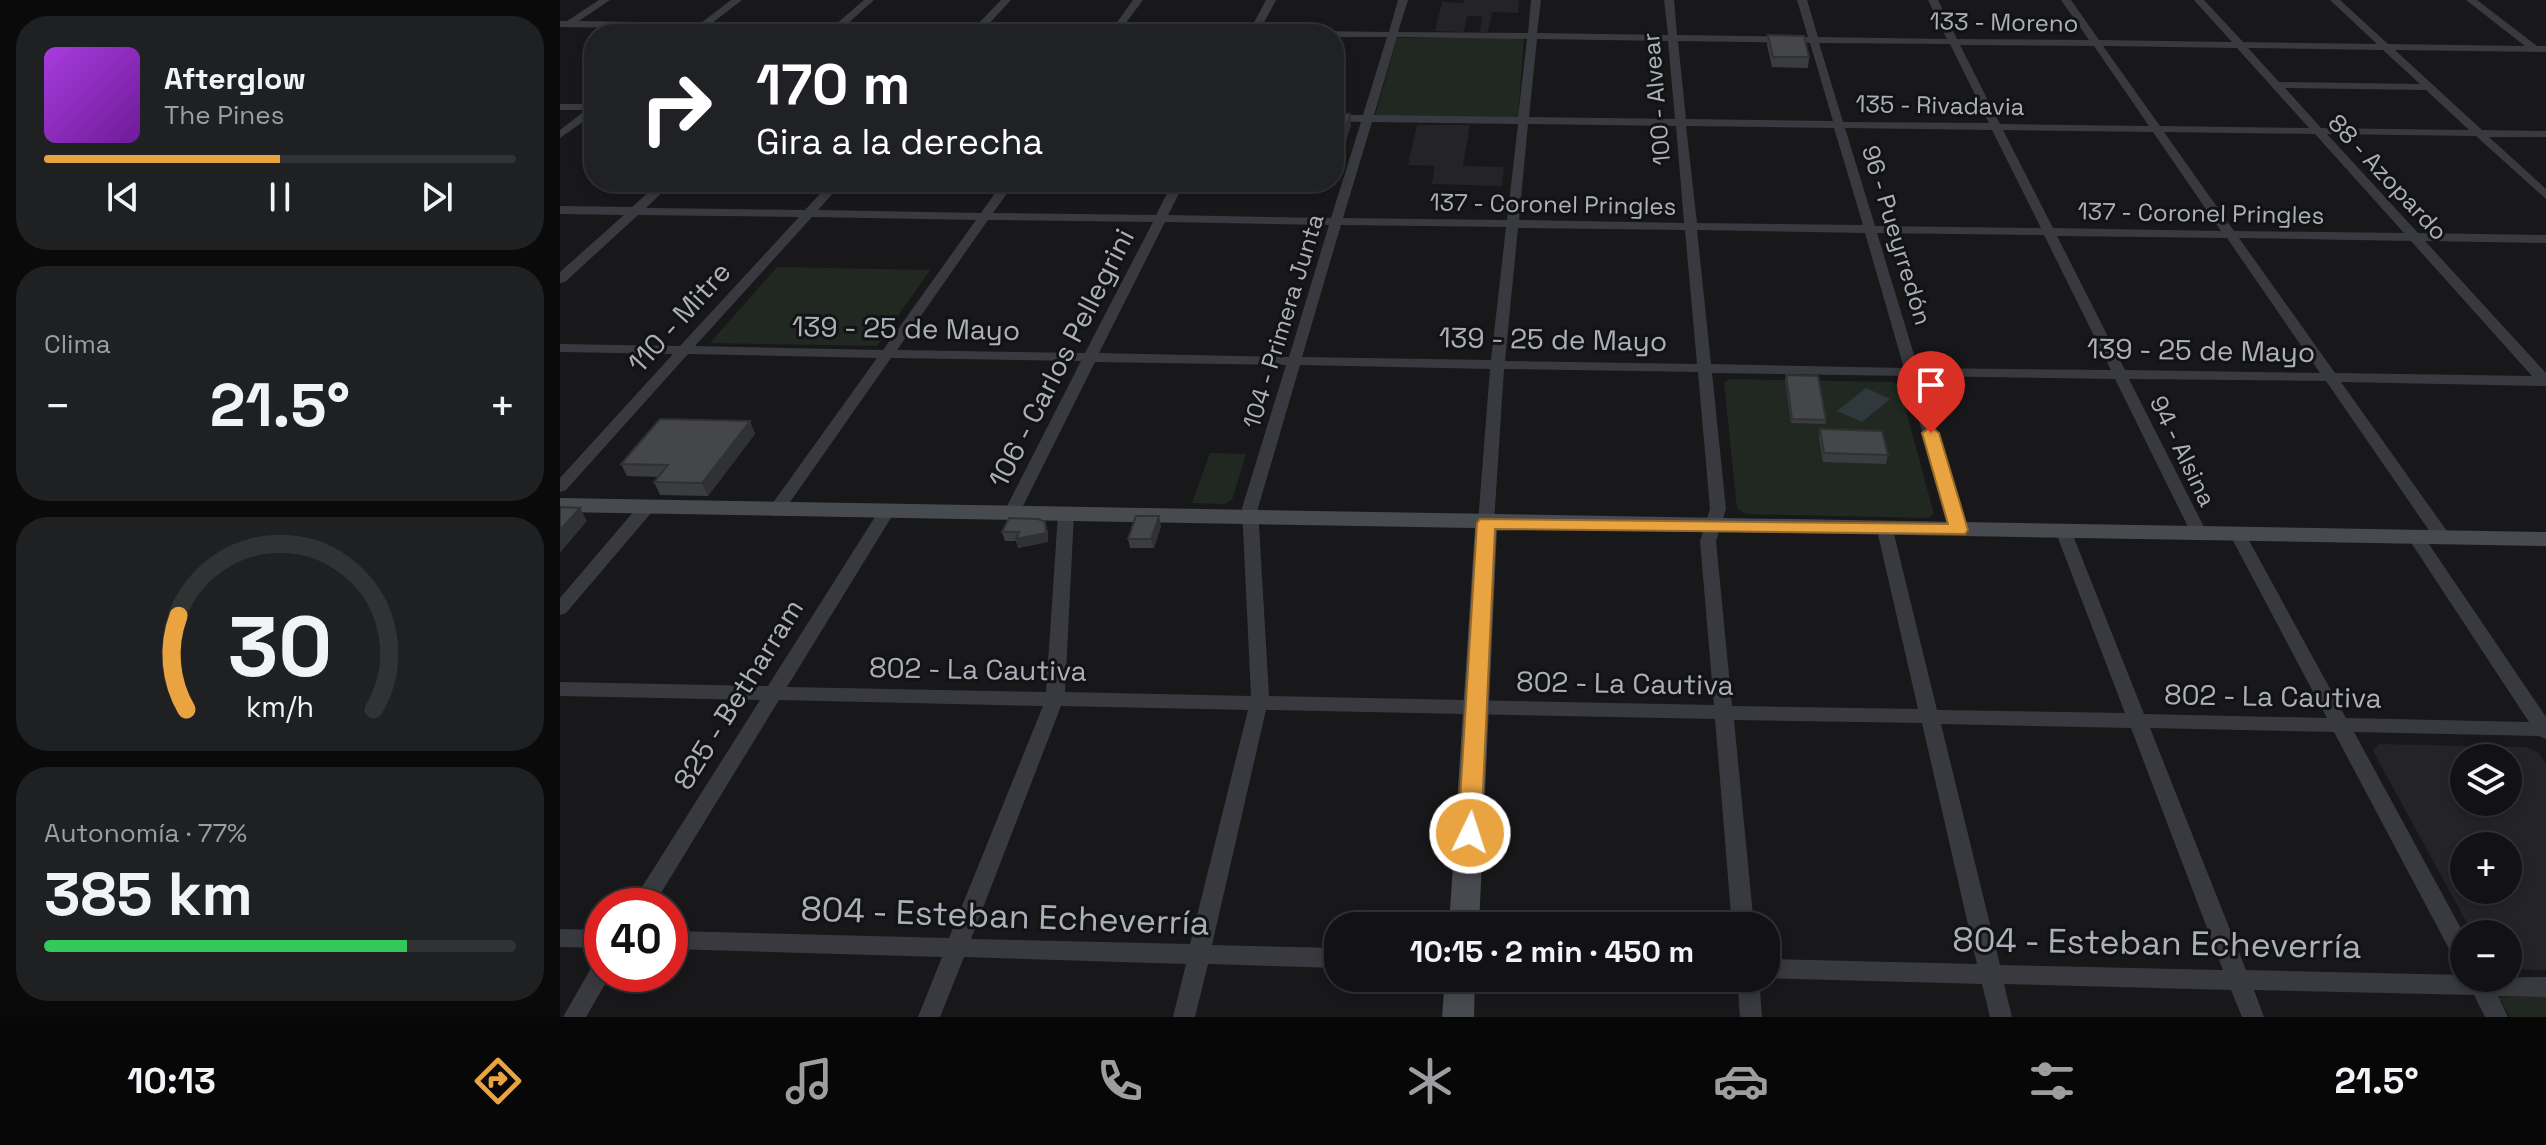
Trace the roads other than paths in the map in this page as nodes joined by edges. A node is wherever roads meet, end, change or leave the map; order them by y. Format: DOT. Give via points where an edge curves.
graph roads {
  1 [pos="605,0"];
  2 [pos="737,0"];
  3 [pos="869,0"];
  4 [pos="1006,0"];
  5 [pos="1138,0"];
  6 [pos="1271,0"];
  7 [pos="1403,0"];
  8 [pos="1536,0"];
  9 [pos="1669,0"];
  10 [pos="1802,0"];
  11 [pos="1933,0"];
  12 [pos="2066,0"];
  13 [pos="2199,0"];
  14 [pos="2335,0"];
  15 [pos="2471,0"];
  16 [pos="706,24"];
  17 [pos="842,24"];
  18 [pos="984,24"];
  19 [pos="1120,24"];
  20 [pos="1259,24"];
  21 [pos="563,26"];
  22 [pos="584,26"];
  23 [pos="1344,34"];
  24 [pos="1393,34"];
  25 [pos="1531,37"];
  26 [pos="1672,38"];
  27 [pos="1813,40"];
  28 [pos="1953,41"];
  29 [pos="2097,44"];
  30 [pos="2239,45"];
  31 [pos="2387,47"];
  32 [pos="2540,49"];
  33 [pos="2546,58"];
  34 [pos="2276,85"];
  35 [pos="2431,87"];
  36 [pos="560,107"];
  37 [pos="584,108"];
  38 [pos="584,116"];
  39 [pos="1344,118"];
  40 [pos="1368,119"];
  41 [pos="1524,120"];
  42 [pos="1680,121"];
  43 [pos="1839,124"];
  44 [pos="1996,126"];
  45 [pos="2157,128"];
  46 [pos="2315,130"];
  47 [pos="2478,132"];
  48 [pos="2546,134"];
  49 [pos="560,135"];
  50 [pos="656,192"];
  51 [pos="828,192"];
  52 [pos="1002,192"];
  53 [pos="1174,192"];
  54 [pos="2546,195"];
  55 [pos="560,210"];
  56 [pos="636,210"];
  57 [pos="808,214"];
  58 [pos="985,216"];
  59 [pos="1160,220"];
  60 [pos="1335,223"];
  61 [pos="1512,225"];
  62 [pos="1690,227"];
  63 [pos="1869,229"];
  64 [pos="2051,233"];
  65 [pos="2232,235"];
  66 [pos="2414,237"];
  67 [pos="2546,239"];
  68 [pos="560,279"];
  69 [pos="560,348"];
  70 [pos="684,350"];
  71 [pos="889,353"];
  72 [pos="1091,357"];
  73 [pos="1296,360"];
  74 [pos="1498,364"];
  75 [pos="1704,367"];
  76 [pos="1913,372"];
  77 [pos="2120,375"];
  78 [pos="2332,378"];
  79 [pos="2545,381"];
  80 [pos="560,487"];
  81 [pos="560,505"];
  82 [pos="646,508"];
  83 [pos="775,511"];
  84 [pos="886,513"];
  85 [pos="1011,514"];
  86 [pos="1066,514"];
  87 [pos="1249,517"];
  88 [pos="1486,523"];
  89 [pos="1712,527"];
  90 [pos="1885,530"];
  91 [pos="1959,530"];
  92 [pos="2064,533"];
  93 [pos="2200,535"];
  94 [pos="2238,535"];
  95 [pos="2416,538"];
  96 [pos="2443,538"];
  97 [pos="2546,539"];
  98 [pos="560,609"];
  99 [pos="560,689"];
  100 [pos="774,693"];
  101 [pos="1055,698"];
  102 [pos="1259,702"];
  103 [pos="1478,709"];
  104 [pos="1724,712"];
  105 [pos="1931,719"];
  106 [pos="2138,721"];
  107 [pos="2340,726"];
  108 [pos="2545,730"];
  109 [pos="652,888"];
  110 [pos="1465,912"];
  111 [pos="1742,912"];
  112 [pos="2450,929"];
  113 [pos="560,938"];
  114 [pos="584,939"];
  115 [pos="688,941"];
  116 [pos="956,949"];
  117 [pos="1200,956"];
  118 [pos="1324,958"];
  119 [pos="1780,969"];
  120 [pos="1991,973"];
  121 [pos="2238,978"];
  122 [pos="2450,981"];
  123 [pos="2522,985"];
  124 [pos="2546,987"];
  125 [pos="589,992"];
  126 [pos="1459,992"];
  127 [pos="1749,992"];
  128 [pos="2484,992"];
  129 [pos="574,1017"];
  130 [pos="929,1017"];
  131 [pos="1184,1017"];
  132 [pos="1458,1017"];
  133 [pos="1751,1017"];
  134 [pos="2001,1017"];
  135 [pos="2253,1017"];
  136 [pos="2497,1017"];
  1 -- 21 [label="street"];
  2 -- 16 [label="street"];
  3 -- 17 [label="street"];
  4 -- 18 [label="street"];
  5 -- 19 [label="street"];
  6 -- 20 [label="street"];
  7 -- 24 [label="street, 104 - Primera Junta"];
  8 -- 25 [label="street"];
  9 -- 26 [label="street, 100 - Alvear"];
  10 -- 27 [label="street, 96 - Pueyrredón"];
  11 -- 28 [label="street, 94 - Alsina"];
  12 -- 29 [label="street"];
  13 -- 30 [label="street, 88 - Azopardo"];
  14 -- 31 [label="street"];
  15 -- 32 [label="street"];
  21 -- 22 [label="street, 133 - Moreno"];
  23 -- 24 [label="street, 133 - Moreno"];
  24 -- 25 [label="street, 133 - Moreno"];
  24 -- 40 [label="street, 104 - Primera Junta"];
  25 -- 26 [label="street, 133 - Moreno"];
  25 -- 41 [label="street"];
  26 -- 27 [label="street, 133 - Moreno"];
  26 -- 42 [label="street, 100 - Alvear"];
  27 -- 28 [label="street, 133 - Moreno"];
  27 -- 43 [label="street, 96 - Pueyrredón"];
  28 -- 29 [label="street, 133 - Moreno"];
  28 -- 44 [label="street, 94 - Alsina"];
  29 -- 30 [label="street, 133 - Moreno"];
  29 -- 45 [label="street"];
  30 -- 31 [label="street, 133 - Moreno"];
  30 -- 34 [label="street, 88 - Azopardo"];
  31 -- 32 [label="street, 133 - Moreno"];
  31 -- 35 [label="street"];
  32 -- 33 [label="street"];
  34 -- 35 [label="street"];
  34 -- 46 [label="street, 88 - Azopardo"];
  35 -- 47 [label="street"];
  36 -- 37 [label="street"];
  38 -- 49 [label="street"];
  39 -- 40 [label="street, 135 - Rivadavia"];
  40 -- 41 [label="street, 135 - Rivadavia"];
  40 -- 60 [label="street, 104 - Primera Junta"];
  41 -- 42 [label="street, 135 - Rivadavia"];
  41 -- 61 [label="street"];
  42 -- 43 [label="street, 135 - Rivadavia"];
  42 -- 62 [label="street, 100 - Alvear"];
  43 -- 44 [label="street, 135 - Rivadavia"];
  43 -- 63 [label="street, 96 - Pueyrredón"];
  44 -- 45 [label="street, 135 - Rivadavia"];
  44 -- 64 [label="street, 94 - Alsina"];
  45 -- 46 [label="street, 135 - Rivadavia"];
  45 -- 65 [label="street"];
  46 -- 47 [label="street, 135 - Rivadavia"];
  46 -- 66 [label="street, 88 - Azopardo"];
  47 -- 48 [label="street, 135 - Rivadavia"];
  47 -- 54 [label="street"];
  50 -- 56 [label="street"];
  51 -- 57 [label="street, 110 - Mitre"];
  52 -- 58 [label="street"];
  53 -- 59 [label="street, 106 - Carlos Pellegrini"];
  55 -- 56 [label="street, 137 - Coronel Pringles"];
  56 -- 57 [label="street, 137 - Coronel Pringles"];
  56 -- 68 [label="street"];
  57 -- 58 [label="street, 137 - Coronel Pringles"];
  57 -- 70 [label="street, 110 - Mitre"];
  58 -- 59 [label="street, 137 - Coronel Pringles"];
  58 -- 71 [label="street"];
  59 -- 60 [label="street, 137 - Coronel Pringles"];
  59 -- 72 [label="street, 106 - Carlos Pellegrini"];
  60 -- 61 [label="street, 137 - Coronel Pringles"];
  60 -- 73 [label="street, 104 - Primera Junta"];
  61 -- 62 [label="street, 137 - Coronel Pringles"];
  61 -- 74 [label="street"];
  62 -- 63 [label="street, 137 - Coronel Pringles"];
  62 -- 75 [label="street, 100 - Alvear"];
  63 -- 64 [label="street, 137 - Coronel Pringles"];
  63 -- 76 [label="street, 96 - Pueyrredón"];
  64 -- 65 [label="street, 137 - Coronel Pringles"];
  64 -- 77 [label="street, 94 - Alsina"];
  65 -- 66 [label="street, 137 - Coronel Pringles"];
  65 -- 78 [label="street"];
  66 -- 67 [label="street, 137 - Coronel Pringles"];
  66 -- 79 [label="street, 88 - Azopardo"];
  69 -- 70 [label="street, 139 - 25 de Mayo"];
  70 -- 71 [label="street, 139 - 25 de Mayo"];
  70 -- 80 [label="street, 110 - Mitre"];
  71 -- 72 [label="street, 139 - 25 de Mayo"];
  71 -- 83 [label="street"];
  72 -- 73 [label="street, 139 - 25 de Mayo"];
  72 -- 85 [label="street, 106 - Carlos Pellegrini"];
  73 -- 74 [label="street, 139 - 25 de Mayo"];
  73 -- 87 [label="street, 104 - Primera Junta"];
  74 -- 75 [label="street, 139 - 25 de Mayo"];
  74 -- 88 [label="street"];
  75 -- 76 [label="street, 139 - 25 de Mayo"];
  75 -- 89 [label="street, 100 - Alvear" via="1718,509"];
  76 -- 77 [label="street, 139 - 25 de Mayo"];
  76 -- 91 [label="street, 96 - Pueyrredón"];
  77 -- 78 [label="street, 139 - 25 de Mayo"];
  77 -- 93 [label="street, 94 - Alsina"];
  78 -- 79 [label="street, 139 - 25 de Mayo"];
  78 -- 96 [label="street"];
  81 -- 82 [label="main road"];
  82 -- 83 [label="main road"];
  82 -- 98 [label="street"];
  83 -- 84 [label="main road"];
  84 -- 85 [label="main road"];
  84 -- 100 [label="street, 825 - Betharram"];
  85 -- 86 [label="main road"];
  86 -- 87 [label="main road"];
  86 -- 101 [label="street"];
  87 -- 88 [label="main road"];
  87 -- 102 [label="street, 104 - Primera Junta"];
  88 -- 89 [label="main road"];
  88 -- 103 [label="main road"];
  89 -- 90 [label="main road"];
  89 -- 104 [label="street, 100 - Alvear" via="1708,541"];
  90 -- 91 [label="main road"];
  90 -- 105 [label="street"];
  91 -- 92 [label="main road"];
  92 -- 93 [label="main road"];
  92 -- 106 [label="street"];
  93 -- 94 [label="main road"];
  94 -- 95 [label="main road"];
  94 -- 107 [label="street"];
  95 -- 96 [label="main road"];
  95 -- 108 [label="street"];
  96 -- 97 [label="main road"];
  99 -- 100 [label="street, 802 - La Cautiva"];
  100 -- 101 [label="street, 802 - La Cautiva"];
  100 -- 109 [label="street, 825 - Betharram"];
  101 -- 102 [label="street, 802 - La Cautiva"];
  101 -- 116 [label="street"];
  102 -- 103 [label="street, 802 - La Cautiva"];
  102 -- 117 [label="street, 104 - Primera Junta"];
  103 -- 104 [label="street, 802 - La Cautiva"];
  103 -- 110 [label="main road"];
  104 -- 105 [label="street, 802 - La Cautiva"];
  104 -- 111 [label="street, 100 - Alvear"];
  105 -- 106 [label="street, 802 - La Cautiva"];
  105 -- 120 [label="street"];
  106 -- 107 [label="street, 802 - La Cautiva"];
  106 -- 121 [label="street"];
  107 -- 108 [label="street, 802 - La Cautiva"];
  107 -- 112 [label="street"];
  113 -- 114 [label="street"];
  115 -- 116 [label="street, 804 - Esteban Echeverría"];
  116 -- 117 [label="street, 804 - Esteban Echeverría"];
  116 -- 130 [label="street"];
  117 -- 118 [label="street, 804 - Esteban Echeverría"];
  117 -- 131 [label="street, 104 - Primera Junta"];
  119 -- 120 [label="street, 804 - Esteban Echeverría"];
  120 -- 121 [label="street, 804 - Esteban Echeverría"];
  120 -- 134 [label="street"];
  121 -- 122 [label="street, 804 - Esteban Echeverría"];
  121 -- 135 [label="street"];
  123 -- 124 [label="street, 804 - Esteban Echeverría"];
  125 -- 129 [label="street"];
  126 -- 132 [label="main road"];
  127 -- 133 [label="street"];
  128 -- 136 [label="street"];
}
